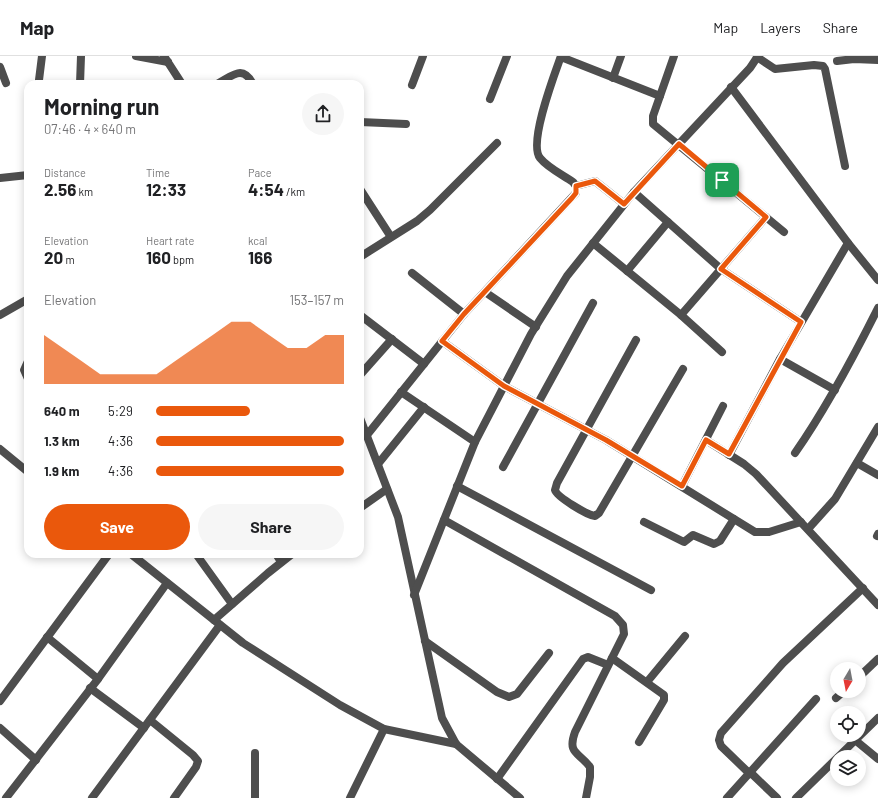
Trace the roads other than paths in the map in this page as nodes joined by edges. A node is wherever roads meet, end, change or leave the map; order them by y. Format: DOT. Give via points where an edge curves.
graph roads {
  1 [pos="42,56"];
  2 [pos="81,56"];
  3 [pos="136,56"];
  4 [pos="423,56"];
  5 [pos="507,56"];
  6 [pos="621,56"];
  7 [pos="674,56"];
  8 [pos="758,56"];
  9 [pos="561,57"];
  10 [pos="166,59"];
  11 [pos="878,60"];
  12 [pos="836,61"];
  13 [pos="0,67"];
  14 [pos="613,78"];
  15 [pos="39,80"];
  16 [pos="80,80"];
  17 [pos="179,80"];
  18 [pos="225,80"];
  19 [pos="251,80"];
  20 [pos="6,83"];
  21 [pos="412,85"];
  22 [pos="731,87"];
  23 [pos="660,96"];
  24 [pos="490,99"];
  25 [pos="364,122"];
  26 [pos="406,124"];
  27 [pos="497,143"];
  28 [pos="679,144"];
  29 [pos="845,166"];
  30 [pos="24,175"];
  31 [pos="0,178"];
  32 [pos="576,186"];
  33 [pos="634,192"];
  34 [pos="364,195"];
  35 [pos="624,204"];
  36 [pos="766,217"];
  37 [pos="668,222"];
  38 [pos="784,232"];
  39 [pos="392,237"];
  40 [pos="593,243"];
  41 [pos="848,243"];
  42 [pos="364,255"];
  43 [pos="721,269"];
  44 [pos="627,271"];
  45 [pos="412,273"];
  46 [pos="878,280"];
  47 [pos="485,292"];
  48 [pos="24,302"];
  49 [pos="593,303"];
  50 [pos="878,308"];
  51 [pos="464,314"];
  52 [pos="0,315"];
  53 [pos="681,315"];
  54 [pos="364,318"];
  55 [pos="801,322"];
  56 [pos="536,327"];
  57 [pos="392,339"];
  58 [pos="636,340"];
  59 [pos="442,341"];
  60 [pos="722,352"];
  61 [pos="780,359"];
  62 [pos="424,364"];
  63 [pos="683,369"];
  64 [pos="364,370"];
  65 [pos="504,386"];
  66 [pos="835,390"];
  67 [pos="401,392"];
  68 [pos="539,405"];
  69 [pos="723,406"];
  70 [pos="424,408"];
  71 [pos="878,427"];
  72 [pos="364,428"];
  73 [pos="587,430"];
  74 [pos="367,435"];
  75 [pos="706,440"];
  76 [pos="475,442"];
  77 [pos="0,449"];
  78 [pos="796,453"];
  79 [pos="729,454"];
  80 [pos="632,456"];
  81 [pos="857,463"];
  82 [pos="378,464"];
  83 [pos="503,467"];
  84 [pos="24,469"];
  85 [pos="878,475"];
  86 [pos="457,486"];
  87 [pos="682,486"];
  88 [pos="388,489"];
  89 [pos="364,505"];
  90 [pos="444,520"];
  91 [pos="734,520"];
  92 [pos="644,522"];
  93 [pos="801,522"];
  94 [pos="808,529"];
  95 [pos="105,558"];
  96 [pos="136,558"];
  97 [pos="199,558"];
  98 [pos="278,558"];
  99 [pos="286,558"];
  100 [pos="281,562"];
  101 [pos="167,583"];
  102 [pos="863,588"];
  103 [pos="651,590"];
  104 [pos="414,595"];
  105 [pos="232,604"];
  106 [pos="878,605"];
  107 [pos="217,622"];
  108 [pos="685,636"];
  109 [pos="47,637"];
  110 [pos="425,642"];
  111 [pos="549,653"];
  112 [pos="878,659"];
  113 [pos="610,661"];
  114 [pos="866,670"];
  115 [pos="98,679"];
  116 [pos="647,682"];
  117 [pos="90,688"];
  118 [pos="816,699"];
  119 [pos="0,701"];
  120 [pos="878,718"];
  121 [pos="150,720"];
  122 [pos="0,728"];
  123 [pos="144,728"];
  124 [pos="384,729"];
  125 [pos="866,729"];
  126 [pos="638,742"];
  127 [pos="853,742"];
  128 [pos="857,742"];
  129 [pos="456,744"];
  130 [pos="844,750"];
  131 [pos="255,753"];
  132 [pos="878,759"];
  133 [pos="36,760"];
  134 [pos="830,764"];
  135 [pos="750,774"];
  136 [pos="497,779"];
  137 [pos="6,798"];
  138 [pos="92,798"];
  139 [pos="174,798"];
  140 [pos="256,798"];
  141 [pos="350,798"];
  142 [pos="520,798"];
  143 [pos="586,798"];
  144 [pos="727,798"];
  145 [pos="777,798"];
  146 [pos="796,798"];
  1 -- 15 [label="street"];
  2 -- 16 [label="street"];
  3 -- 10 [label="street"];
  4 -- 21 [label="street"];
  5 -- 24 [label="street"];
  6 -- 14 [label="street"];
  7 -- 23 [label="street"];
  8 -- 22 [label="street"];
  8 -- 29 [label="street" via="775,69 823,66"];
  9 -- 14 [label="street"];
  9 -- 32 [label="street" via="547,95 537,148 540,158"];
  10 -- 17 [label="street"];
  11 -- 12 [label="street"];
  13 -- 20 [label="street"];
  14 -- 23 [label="street"];
  18 -- 19 [label="street" via="244,72"];
  22 -- 28 [label="street"];
  22 -- 41 [label="street"];
  23 -- 28 [label="street" via="653,124"];
  25 -- 26 [label="street"];
  27 -- 39 [label="street" via="443,198"];
  28 -- 33 [label="street"];
  28 -- 36 [label="street"];
  30 -- 31 [label="street"];
  32 -- 35 [label="street" via="595,181"];
  32 -- 47 [label="street" via="576,193 572,198"];
  33 -- 35 [label="street"];
  33 -- 37 [label="street"];
  34 -- 39 [label="street"];
  35 -- 40 [label="street"];
  36 -- 38 [label="street"];
  36 -- 43 [label="street"];
  37 -- 43 [label="street"];
  37 -- 44 [label="street"];
  39 -- 42 [label="street"];
  40 -- 44 [label="street"];
  40 -- 56 [label="street" via="568,276"];
  41 -- 46 [label="street"];
  41 -- 55 [label="street"];
  43 -- 53 [label="street"];
  43 -- 55 [label="street"];
  44 -- 53 [label="street"];
  45 -- 51 [label="street"];
  47 -- 51 [label="street"];
  47 -- 56 [label="street"];
  48 -- 52 [label="street"];
  49 -- 68 [label="street"];
  50 -- 66 [label="street"];
  51 -- 59 [label="street"];
  53 -- 60 [label="street"];
  54 -- 57 [label="street"];
  55 -- 61 [label="street"];
  56 -- 65 [label="street"];
  57 -- 62 [label="street"];
  57 -- 64 [label="street"];
  58 -- 73 [label="street"];
  59 -- 62 [label="street"];
  59 -- 65 [label="street"];
  61 -- 66 [label="street"];
  61 -- 79 [label="street"];
  62 -- 67 [label="street"];
  63 -- 80 [label="street"];
  65 -- 68 [label="street"];
  65 -- 76 [label="street"];
  66 -- 78 [label="street"];
  67 -- 70 [label="street"];
  67 -- 74 [label="street"];
  68 -- 73 [label="street"];
  68 -- 83 [label="street"];
  69 -- 75 [label="street"];
  70 -- 76 [label="street"];
  70 -- 82 [label="street"];
  71 -- 81 [label="street"];
  72 -- 74 [label="street"];
  73 -- 80 [label="street"];
  73 -- 80 [label="street" via="555,490 558,496 589,514 599,514"];
  74 -- 82 [label="street"];
  75 -- 79 [label="street"];
  75 -- 87 [label="street"];
  76 -- 86 [label="street"];
  77 -- 84 [label="street"];
  79 -- 93 [label="street" via="756,474"];
  80 -- 87 [label="street"];
  81 -- 85 [label="street"];
  81 -- 94 [label="street" via="835,499"];
  82 -- 88 [label="street"];
  86 -- 90 [label="street"];
  86 -- 103 [label="street"];
  87 -- 91 [label="street"];
  88 -- 89 [label="street"];
  88 -- 104 [label="street" via="398,517"];
  90 -- 104 [label="street"];
  90 -- 113 [label="street" via="615,616 623,625 624,634"];
  91 -- 92 [label="street" via="720,541 714,544 693,535 684,542"];
  91 -- 93 [label="street" via="761,533"];
  93 -- 94 [label="street"];
  94 -- 102 [label="street"];
  95 -- 109 [label="street"];
  96 -- 101 [label="street"];
  97 -- 105 [label="street"];
  98 -- 100 [label="street"];
  99 -- 100 [label="street"];
  100 -- 105 [label="street"];
  101 -- 107 [label="street"];
  101 -- 115 [label="street"];
  102 -- 106 [label="street"];
  102 -- 135 [label="street" via="783,663 721,733 721,746"];
  104 -- 110 [label="street"];
  105 -- 107 [label="street"];
  107 -- 121 [label="street"];
  107 -- 124 [label="street" via="243,643 340,705"];
  108 -- 116 [label="street"];
  109 -- 115 [label="street"];
  109 -- 119 [label="street"];
  110 -- 111 [label="street" via="497,692 509,697 517,694"];
  110 -- 129 [label="street" via="442,718"];
  112 -- 114 [label="street"];
  113 -- 116 [label="street"];
  113 -- 136 [label="street" via="588,657 583,659"];
  113 -- 143 [label="street" via="571,744 574,751 590,767"];
  115 -- 117 [label="street"];
  116 -- 126 [label="street" via="665,698"];
  117 -- 123 [label="street"];
  117 -- 133 [label="street"];
  118 -- 135 [label="street"];
  120 -- 125 [label="street"];
  121 -- 123 [label="street"];
  121 -- 139 [label="street" via="198,761"];
  122 -- 133 [label="street"];
  123 -- 138 [label="street"];
  124 -- 129 [label="street"];
  124 -- 141 [label="street"];
  127 -- 130 [label="street"];
  128 -- 132 [label="street"];
  129 -- 136 [label="street"];
  131 -- 140 [label="street"];
  133 -- 137 [label="street"];
  134 -- 146 [label="street"];
  135 -- 144 [label="street"];
  135 -- 145 [label="street"];
  136 -- 142 [label="street"];
}
